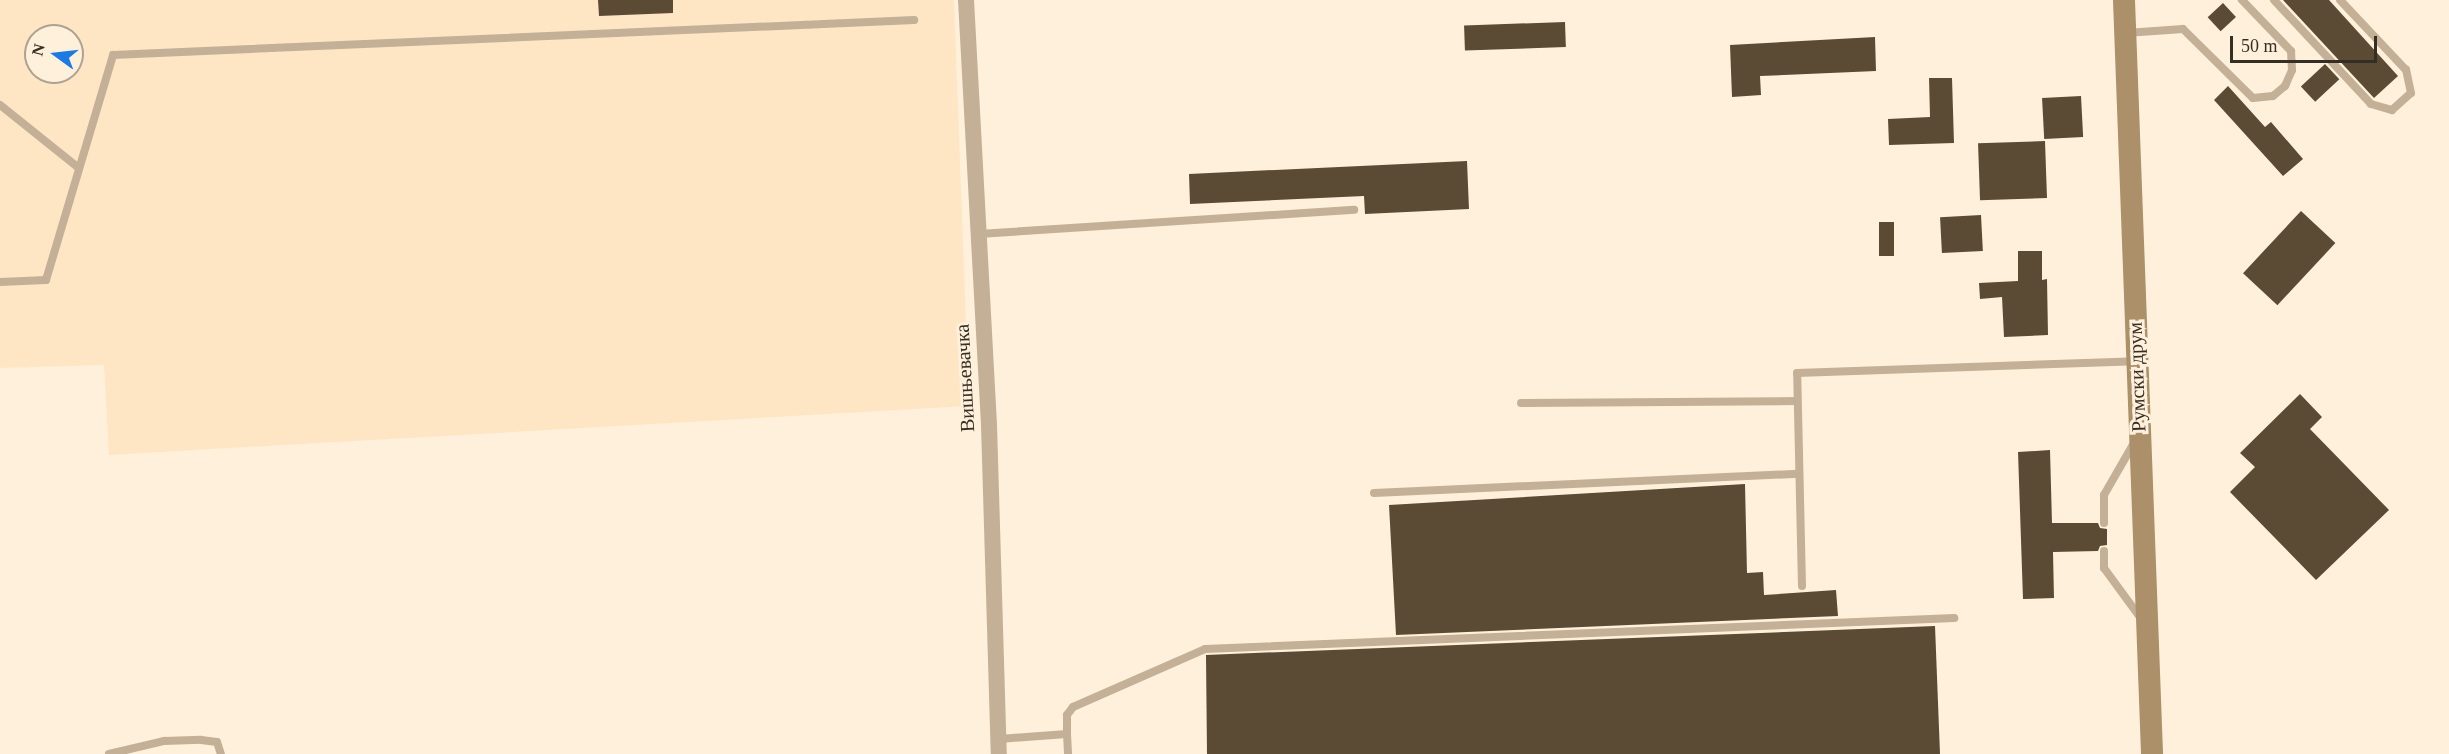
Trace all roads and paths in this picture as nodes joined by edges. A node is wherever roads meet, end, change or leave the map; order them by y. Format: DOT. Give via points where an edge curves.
graph roads {
  1 [pos="966,0"];
  2 [pos="2124,0"];
  3 [pos="2242,0"];
  4 [pos="2274,0"];
  5 [pos="2340,0"];
  6 [pos="914,20"];
  7 [pos="2126,33"];
  8 [pos="0,105"];
  9 [pos="80,168"];
  10 [pos="1354,210"];
  11 [pos="979,234"];
  12 [pos="0,282"];
  13 [pos="2137,361"];
  14 [pos="1797,401"];
  15 [pos="1521,404"];
  16 [pos="2138,435"];
  17 [pos="1799,474"];
  18 [pos="1374,494"];
  19 [pos="2104,523"];
  20 [pos="2104,551"];
  21 [pos="1802,586"];
  22 [pos="1953,618"];
  23 [pos="2148,627"];
  24 [pos="1067,734"];
  25 [pos="999,746"];
  26 [pos="109,754"];
  27 [pos="221,754"];
  28 [pos="1068,754"];
  29 [pos="2152,754"];
  1 -- 11 [label="street, Вишњевачка"];
  2 -- 7 [label="main road, Румски друм"];
  3 -- 7 [label="lane" via="2291,51 2292,70 2285,86 2273,96 2253,98 2184,29"];
  4 -- 5 [label="lane" via="2371,105 2392,110 2410,93 2406,70"];
  6 -- 9 [label="lane" via="113,55"];
  7 -- 13 [label="main road, Румски друм"];
  8 -- 9 [label="lane"];
  9 -- 12 [label="lane" via="46,280"];
  10 -- 11 [label="lane"];
  11 -- 25 [label="street, Вишњевачка"];
  13 -- 14 [label="lane" via="1797,373"];
  13 -- 16 [label="main road, Румски друм"];
  14 -- 15 [label="lane"];
  14 -- 17 [label="lane"];
  16 -- 19 [label="lane" via="2104,495"];
  16 -- 23 [label="main road, Румски друм"];
  17 -- 18 [label="lane"];
  17 -- 21 [label="lane"];
  20 -- 23 [label="lane" via="2104,568"];
  22 -- 24 [label="lane" via="1205,649 1073,707 1067,715"];
  23 -- 29 [label="main road, Румски друм"];
  24 -- 25 [label="lane"];
  24 -- 28 [label="lane"];
  26 -- 27 [label="lane" via="164,741 201,740 217,742"];
}
